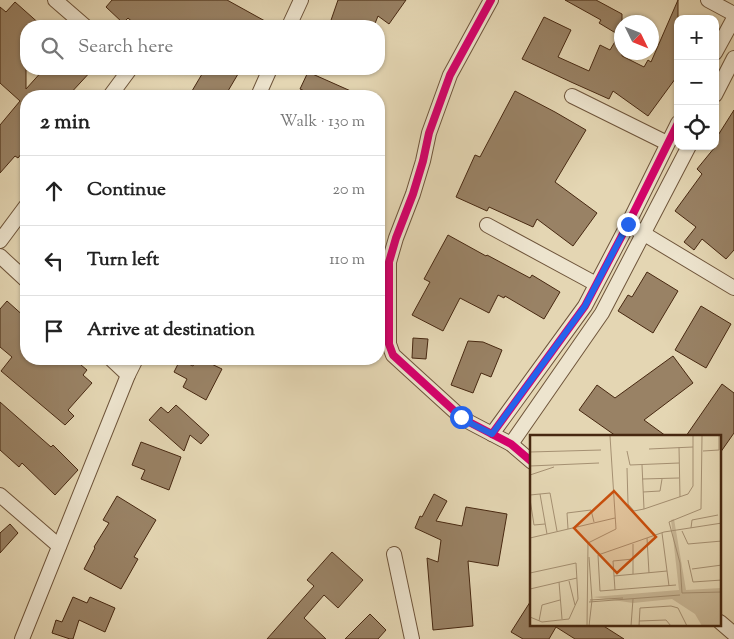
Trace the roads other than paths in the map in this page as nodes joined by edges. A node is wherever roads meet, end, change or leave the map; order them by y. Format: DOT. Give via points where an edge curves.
graph roads {
  1 [pos="55,0"];
  2 [pos="301,0"];
  3 [pos="491,0"];
  4 [pos="708,0"];
  5 [pos="734,14"];
  6 [pos="734,18"];
  7 [pos="78,20"];
  8 [pos="292,20"];
  9 [pos="719,46"];
  10 [pos="734,58"];
  11 [pos="126,75"];
  12 [pos="267,75"];
  13 [pos="719,87"];
  14 [pos="114,90"];
  15 [pos="261,90"];
  16 [pos="572,96"];
  17 [pos="674,130"];
  18 [pos="667,143"];
  19 [pos="687,150"];
  20 [pos="20,214"];
  21 [pos="628,224"];
  22 [pos="487,226"];
  23 [pos="644,233"];
  24 [pos="0,241"];
  25 [pos="0,256"];
  26 [pos="20,274"];
  27 [pos="596,284"];
  28 [pos="734,288"];
  29 [pos="117,365"];
  30 [pos="133,365"];
  31 [pos="128,375"];
  32 [pos="492,434"];
  33 [pos="511,444"];
  34 [pos="530,460"];
  35 [pos="0,495"];
  36 [pos="59,546"];
  37 [pos="394,554"];
  38 [pos="722,624"];
  39 [pos="734,634"];
  40 [pos="22,639"];
  41 [pos="412,639"];
  1 -- 7 [label="street"];
  2 -- 8 [label="street"];
  3 -- 32 [label="street" via="450,75 396,238 389,262 389,344 394,355 461,417"];
  4 -- 5 [label="street"];
  6 -- 9 [label="street"];
  10 -- 13 [label="street"];
  11 -- 14 [label="street"];
  12 -- 15 [label="street"];
  16 -- 18 [label="street"];
  17 -- 18 [label="street"];
  18 -- 21 [label="street"];
  19 -- 23 [label="street"];
  20 -- 24 [label="street"];
  21 -- 23 [label="street"];
  21 -- 27 [label="street"];
  22 -- 27 [label="street"];
  23 -- 28 [label="street"];
  23 -- 33 [label="street" via="602,313"];
  25 -- 26 [label="street"];
  27 -- 32 [label="street" via="585,306"];
  29 -- 31 [label="street"];
  30 -- 31 [label="street"];
  31 -- 36 [label="street"];
  32 -- 33 [label="street"];
  33 -- 34 [label="street"];
  35 -- 36 [label="street"];
  36 -- 40 [label="street"];
  37 -- 41 [label="street"];
  38 -- 39 [label="street"];
}
